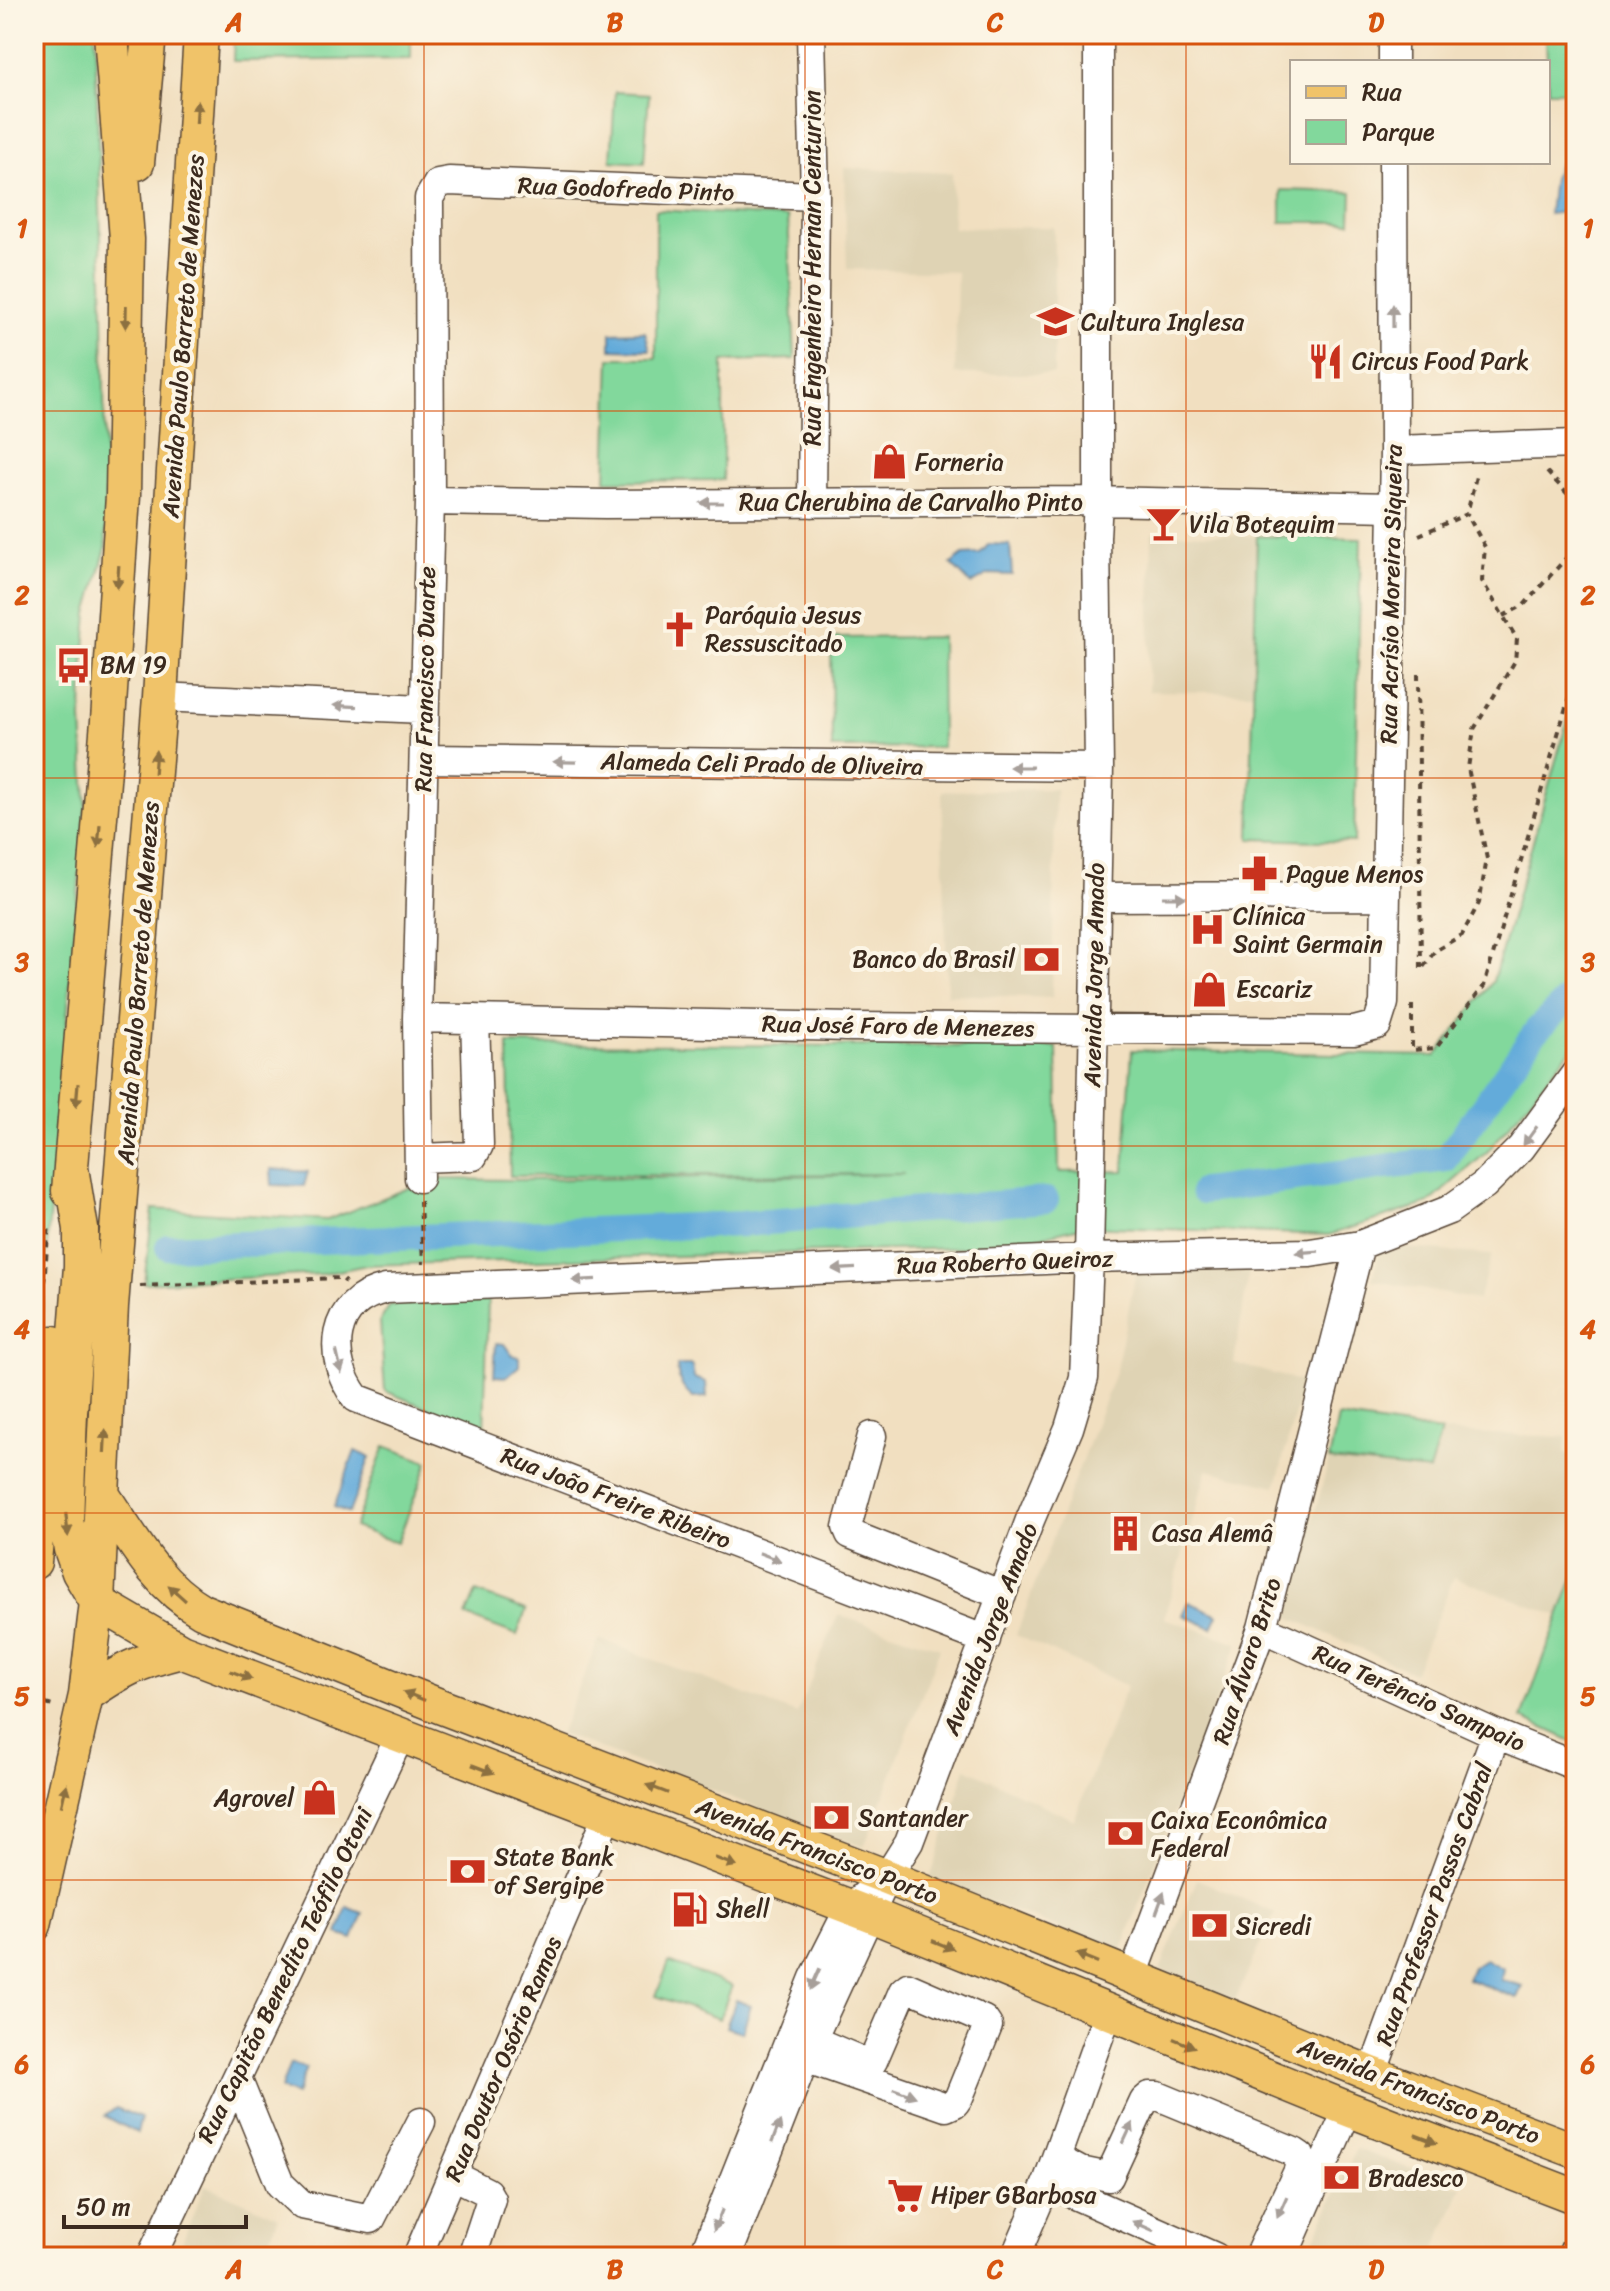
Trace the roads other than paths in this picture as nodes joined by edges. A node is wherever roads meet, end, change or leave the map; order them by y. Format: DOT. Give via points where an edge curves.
graph roads {
  1 [pos="111,34"];
  2 [pos="149,34"];
  3 [pos="201,34"];
  4 [pos="811,34"];
  5 [pos="1098,34"];
  6 [pos="1393,34"];
  7 [pos="1393,60"];
  8 [pos="1393,164"];
  9 [pos="438,183"];
  10 [pos="815,196"];
  11 [pos="127,239"];
  12 [pos="1576,444"];
  13 [pos="1394,450"];
  14 [pos="430,501"];
  15 [pos="1098,501"];
  16 [pos="812,503"];
  17 [pos="1392,507"];
  18 [pos="160,697"];
  19 [pos="423,709"];
  20 [pos="424,759"];
  21 [pos="1099,767"];
  22 [pos="1386,896"];
  23 [pos="1096,897"];
  24 [pos="417,1018"];
  25 [pos="475,1019"];
  26 [pos="1377,1025"];
  27 [pos="1093,1028"];
  28 [pos="1576,1073"];
  29 [pos="71,1168"];
  30 [pos="1360,1245"];
  31 [pos="1089,1258"];
  32 [pos="366,1295"];
  33 [pos="872,1436"];
  34 [pos="102,1494"];
  35 [pos="34,1562"];
  36 [pos="1002,1595"];
  37 [pos="97,1602"];
  38 [pos="1262,1628"];
  39 [pos="986,1640"];
  40 [pos="181,1651"];
  41 [pos="73,1702"];
  42 [pos="1496,1734"];
  43 [pos="400,1736"];
  44 [pos="1576,1766"];
  45 [pos="607,1816"];
  46 [pos="887,1877"];
  47 [pos="860,1912"];
  48 [pos="34,1925"];
  49 [pos="1133,1976"];
  50 [pos="1108,2012"];
  51 [pos="808,2049"];
  52 [pos="1372,2074"];
  53 [pos="237,2078"];
  54 [pos="1348,2109"];
  55 [pos="421,2122"];
  56 [pos="1576,2151"];
  57 [pos="1052,2169"];
  58 [pos="453,2175"];
  59 [pos="1576,2197"];
  60 [pos="1576,2246"];
  61 [pos="151,2257"];
  62 [pos="417,2257"];
  63 [pos="472,2257"];
  64 [pos="703,2257"];
  65 [pos="727,2257"];
  66 [pos="1015,2257"];
  67 [pos="1215,2257"];
  68 [pos="1258,2257"];
  69 [pos="1283,2257"];
  70 [pos="1571,2257"];
  1 -- 11 [label="main road, Avenida Paulo Barreto de Menezes"];
  2 -- 11 [label="main road, Avenida Paulo Barreto de Menezes"];
  18 -- 3 [label="main road, Avenida Paulo Barreto de Menezes, one-way"];
  4 -- 10 [label="street, Rua Engenheiro Hernan Centurion"];
  5 -- 15 [label="street, Avenida Jorge Amado"];
  6 -- 7 [label="street"];
  13 -- 8 [label="street, Rua Acrísio Moreira Siqueira, one-way"];
  9 -- 10 [label="street, Rua Godofredo Pinto"];
  9 -- 14 [label="street, Rua Francisco Duarte" via="429,198"];
  10 -- 16 [label="street, Rua Engenheiro Hernan Centurion"];
  11 -- 29 [label="main road, Avenida Paulo Barreto de Menezes, one-way" via="122,511"];
  12 -- 13 [label="street"];
  13 -- 17 [label="street, Rua Acrísio Moreira Siqueira"];
  16 -- 14 [label="street, Rua Cherubina de Carvalho Pinto, one-way"];
  14 -- 19 [label="street, Rua Francisco Duarte"];
  15 -- 16 [label="street, Rua Cherubina de Carvalho Pinto"];
  15 -- 17 [label="street, Rua Cherubina de Carvalho Pinto"];
  15 -- 21 [label="street, Avenida Jorge Amado"];
  17 -- 22 [label="street, Rua Acrísio Moreira Siqueira"];
  19 -- 18 [label="street, one-way"];
  34 -- 18 [label="main road, Avenida Paulo Barreto de Menezes, one-way"];
  19 -- 20 [label="street, Rua Francisco Duarte"];
  21 -- 20 [label="street, Alameda Celi Prado de Oliveira, one-way"];
  20 -- 24 [label="street, Rua Francisco Duarte"];
  21 -- 23 [label="street, Avenida Jorge Amado"];
  23 -- 22 [label="street, one-way"];
  22 -- 26 [label="street, Rua Acrísio Moreira Siqueira" via="1384,1003"];
  23 -- 27 [label="street, Avenida Jorge Amado"];
  24 -- 25 [label="street, Rua José Faro de Menezes"];
  24 -- 25 [label="street, Rua Francisco Duarte" via="419,1168 477,1152"];
  25 -- 27 [label="street, Rua José Faro de Menezes"];
  26 -- 27 [label="street, Rua José Faro de Menezes" via="1354,1031"];
  27 -- 31 [label="street, Avenida Jorge Amado"];
  28 -- 30 [label="street, Rua Roberto Queiroz, one-way" via="1521,1148 1484,1185 1449,1210"];
  29 -- 35 [label="main road, Avenida Paulo Barreto de Menezes"];
  29 -- 37 [label="main road, one-way" via="81,1266 66,1521 79,1572"];
  30 -- 31 [label="street, Rua Roberto Queiroz, one-way" via="1310,1253"];
  30 -- 38 [label="street, Rua Álvaro Brito"];
  31 -- 32 [label="street, Rua Roberto Queiroz, one-way" via="424,1287"];
  31 -- 36 [label="street, Avenida Jorge Amado" via="1084,1378"];
  32 -- 39 [label="street, Rua João Freire Ribeiro, one-way" via="340,1324 336,1347 346,1384 356,1398"];
  33 -- 36 [label="street" via="847,1527 850,1534"];
  34 -- 37 [label="main road, Avenida Paulo Barreto de Menezes"];
  46 -- 34 [label="main road, Avenida Francisco Porto, one-way" via="202,1611 148,1562"];
  36 -- 39 [label="street, Avenida Jorge Amado"];
  37 -- 40 [label="main road, Avenida Francisco Porto"];
  37 -- 41 [label="main road, Avenida Paulo Barreto de Menezes"];
  38 -- 42 [label="street, Rua Terêncio Sampaio"];
  49 -- 38 [label="street, Rua Álvaro Brito, one-way"];
  39 -- 46 [label="street, Avenida Jorge Amado" via="909,1842"];
  40 -- 41 [label="main road" via="123,1669"];
  40 -- 43 [label="main road, Avenida Francisco Porto, one-way"];
  48 -- 41 [label="main road, Avenida Paulo Barreto de Menezes, one-way"];
  42 -- 44 [label="street, Rua Terêncio Sampaio"];
  42 -- 52 [label="street, Rua Professor Passos Cabral"];
  43 -- 45 [label="main road, Avenida Francisco Porto, one-way"];
  43 -- 53 [label="street, Rua Capitão Benedito Teófilo Otoni"];
  45 -- 47 [label="main road, Avenida Francisco Porto, one-way"];
  45 -- 58 [label="street, Rua Doutor Osório Ramos"];
  46 -- 47 [label="street, Avenida Jorge Amado"];
  49 -- 46 [label="main road, Avenida Francisco Porto, one-way"];
  47 -- 50 [label="main road, Avenida Francisco Porto, one-way"];
  47 -- 51 [label="street" via="857,1939"];
  47 -- 64 [label="street, one-way" via="814,1978"];
  49 -- 52 [label="main road, Avenida Francisco Porto"];
  50 -- 54 [label="main road, Avenida Francisco Porto, one-way"];
  50 -- 57 [label="street"];
  51 -- 51 [label="street, one-way" via="946,2107 959,2097 988,2026 908,1987 873,2061"];
  65 -- 51 [label="street, one-way"];
  52 -- 56 [label="main road, Avenida Francisco Porto"];
  53 -- 55 [label="street" via="280,2184 302,2205 371,2219"];
  53 -- 61 [label="street, Rua Capitão Benedito Teófilo Otoni"];
  54 -- 59 [label="main road, Avenida Francisco Porto, one-way"];
  54 -- 69 [label="street"];
  57 -- 66 [label="street"];
  67 -- 57 [label="street, one-way" via="1070,2193"];
  57 -- 68 [label="street, one-way" via="1109,2177 1150,2096 1294,2152 1300,2156 1298,2171"];
  58 -- 62 [label="street, Rua Doutor Osório Ramos"];
  58 -- 63 [label="street" via="491,2199"];
  60 -- 70 [label="street"];
}
